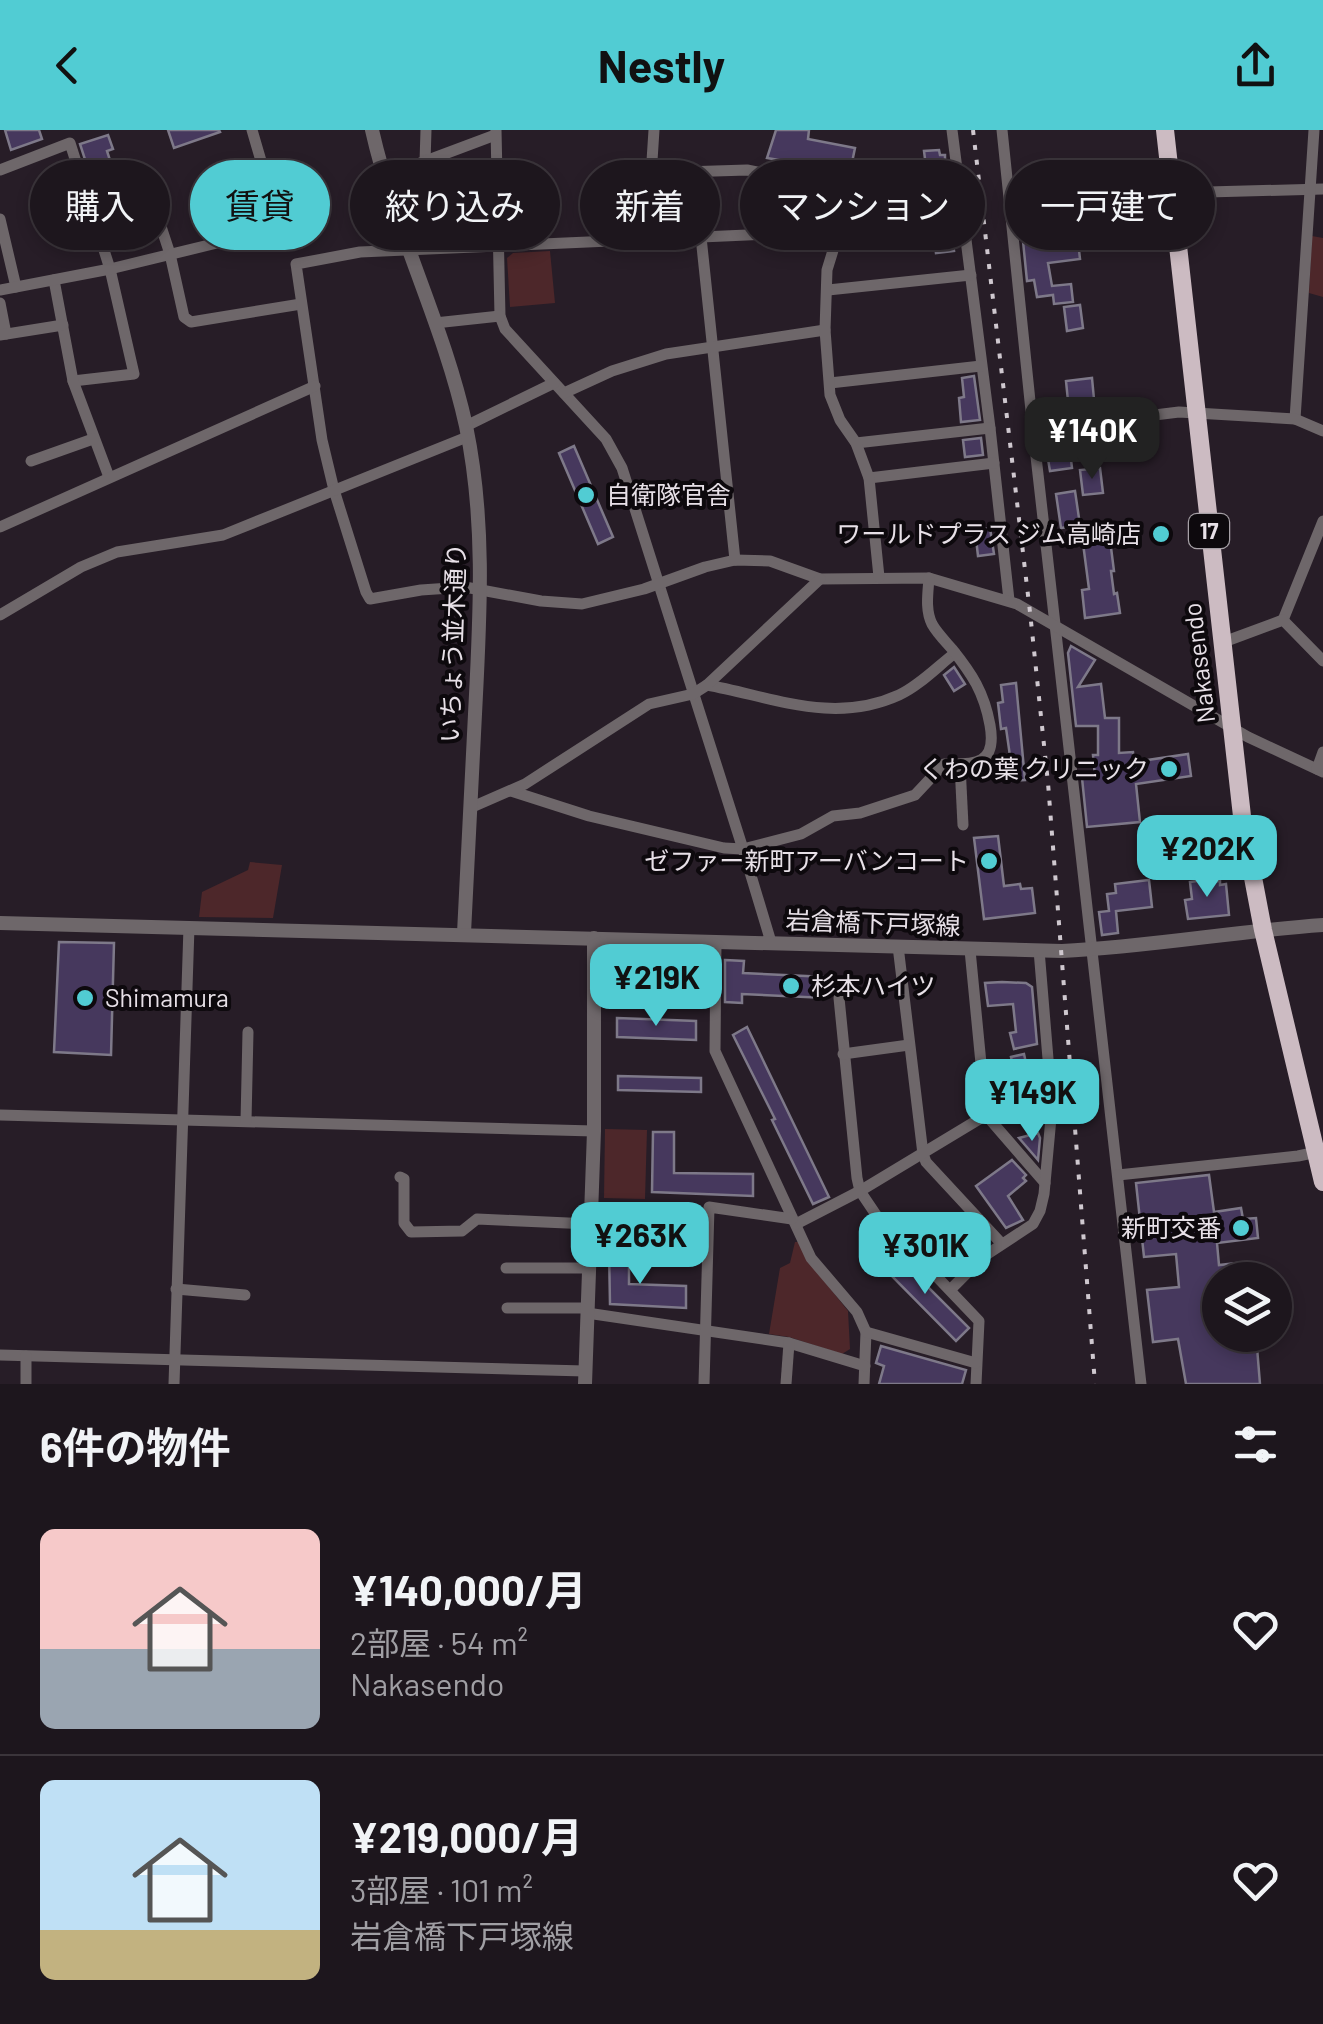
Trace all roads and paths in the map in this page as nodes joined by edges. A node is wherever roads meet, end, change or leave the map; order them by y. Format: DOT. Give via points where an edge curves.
graph roads {
  1 [pos="252,130"];
  2 [pos="372,130"];
  3 [pos="426,130"];
  4 [pos="654,130"];
  5 [pos="952,130"];
  6 [pos="1002,130"];
  7 [pos="1165,130"];
  8 [pos="1314,130"];
  9 [pos="496,133"];
  10 [pos="379,160"];
  11 [pos="425,160"];
  12 [pos="430,160"];
  13 [pos="496,160"];
  14 [pos="653,160"];
  15 [pos="956,160"];
  16 [pos="1005,160"];
  17 [pos="1168,160"];
  18 [pos="0,170"];
  19 [pos="1317,188"];
  20 [pos="1215,191"];
  21 [pos="0,219"];
  22 [pos="169,250"];
  23 [pos="391,250"];
  24 [pos="407,250"];
  25 [pos="498,250"];
  26 [pos="702,250"];
  27 [pos="833,250"];
  28 [pos="968,250"];
  29 [pos="1014,250"];
  30 [pos="1177,250"];
  31 [pos="170,254"];
  32 [pos="110,269"];
  33 [pos="971,275"];
  34 [pos="54,280"];
  35 [pos="16,288"];
  36 [pos="0,290"];
  37 [pos="828,290"];
  38 [pos="0,303"];
  39 [pos="301,304"];
  40 [pos="500,316"];
  41 [pos="435,322"];
  42 [pos="63,325"];
  43 [pos="825,330"];
  44 [pos="3,335"];
  45 [pos="711,348"];
  46 [pos="982,366"];
  47 [pos="73,382"];
  48 [pos="830,383"];
  49 [pos="315,386"];
  50 [pos="559,388"];
  51 [pos="1196,413"];
  52 [pos="1294,419"];
  53 [pos="990,428"];
  54 [pos="1033,430"];
  55 [pos="466,432"];
  56 [pos="1323,432"];
  57 [pos="93,438"];
  58 [pos="856,443"];
  59 [pos="31,460"];
  60 [pos="994,463"];
  61 [pos="109,478"];
  62 [pos="869,478"];
  63 [pos="334,490"];
  64 [pos="1323,521"];
  65 [pos="0,527"];
  66 [pos="734,560"];
  67 [pos="820,578"];
  68 [pos="879,578"];
  69 [pos="929,578"];
  70 [pos="657,585"];
  71 [pos="482,588"];
  72 [pos="1009,600"];
  73 [pos="0,615"];
  74 [pos="1283,620"];
  75 [pos="1056,627"];
  76 [pos="1221,643"];
  77 [pos="955,653"];
  78 [pos="1323,661"];
  79 [pos="707,685"];
  80 [pos="693,694"];
  81 [pos="1232,728"];
  82 [pos="1323,752"];
  83 [pos="960,765"];
  84 [pos="1320,771"];
  85 [pos="511,791"];
  86 [pos="470,808"];
  87 [pos="963,826"];
  88 [pos="744,849"];
  89 [pos="0,923"];
  90 [pos="1323,925"];
  91 [pos="188,927"];
  92 [pos="1263,930"];
  93 [pos="464,934"];
  94 [pos="594,938"];
  95 [pos="716,942"];
  96 [pos="771,942"];
  97 [pos="898,946"];
  98 [pos="970,950"];
  99 [pos="1038,950"];
  100 [pos="1094,951"];
  101 [pos="839,998"];
  102 [pos="248,1032"];
  103 [pos="909,1045"];
  104 [pos="843,1054"];
  105 [pos="0,1115"];
  106 [pos="986,1115"];
  107 [pos="182,1120"];
  108 [pos="246,1121"];
  109 [pos="594,1131"];
  110 [pos="1317,1152"];
  111 [pos="924,1154"];
  112 [pos="1118,1175"];
  113 [pos="400,1177"];
  114 [pos="1323,1182"];
  115 [pos="1045,1183"];
  116 [pos="860,1191"];
  117 [pos="794,1222"];
  118 [pos="590,1224"];
  119 [pos="1001,1244"];
  120 [pos="506,1268"];
  121 [pos="589,1268"];
  122 [pos="176,1289"];
  123 [pos="950,1289"];
  124 [pos="245,1294"];
  125 [pos="507,1308"];
  126 [pos="587,1310"];
  127 [pos="704,1330"];
  128 [pos="866,1332"];
  129 [pos="789,1343"];
  130 [pos="0,1355"];
  131 [pos="26,1356"];
  132 [pos="174,1359"];
  133 [pos="976,1363"];
  134 [pos="865,1366"];
  135 [pos="585,1377"];
  136 [pos="26,1384"];
  137 [pos="174,1384"];
  138 [pos="704,1384"];
  139 [pos="786,1384"];
  140 [pos="864,1384"];
  141 [pos="976,1384"];
  142 [pos="1141,1384"];
  1 -- 31 [label="street" via="270,205 217,243"];
  2 -- 10 [label="street, いちょう並木通り"];
  3 -- 11 [label="street"];
  4 -- 14 [label="street"];
  5 -- 15 [label="street"];
  6 -- 16 [label="street"];
  7 -- 17 [label="highway, Nakasendo / 17"];
  8 -- 19 [label="street"];
  9 -- 12 [label="street"];
  9 -- 13 [label="street"];
  18 -- 32 [label="street" via="70,142"];
  19 -- 20 [label="street"];
  19 -- 52 [label="street"];
  21 -- 35 [label="street"];
  22 -- 31 [label="street"];
  23 -- 39 [label="street" via="296,264"];
  24 -- 41 [label="street, いちょう並木通り"];
  25 -- 40 [label="street"];
  26 -- 45 [label="street"];
  27 -- 37 [label="street"];
  28 -- 33 [label="street"];
  29 -- 54 [label="street"];
  30 -- 51 [label="highway, Nakasendo / 17"];
  31 -- 32 [label="street"];
  31 -- 39 [label="street" via="184,317 192,322"];
  32 -- 34 [label="street"];
  32 -- 47 [label="street" via="134,374"];
  33 -- 37 [label="street"];
  33 -- 46 [label="street"];
  34 -- 35 [label="street"];
  34 -- 42 [label="street"];
  35 -- 36 [label="street"];
  37 -- 43 [label="street"];
  38 -- 44 [label="street"];
  39 -- 49 [label="street"];
  40 -- 41 [label="street"];
  40 -- 50 [label="street"];
  41 -- 55 [label="street, いちょう並木通り"];
  42 -- 44 [label="street"];
  42 -- 47 [label="street"];
  43 -- 45 [label="street"];
  43 -- 48 [label="street"];
  45 -- 50 [label="street" via="666,354"];
  45 -- 66 [label="street"];
  46 -- 48 [label="street"];
  46 -- 53 [label="street"];
  47 -- 57 [label="street"];
  48 -- 58 [label="street" via="840,420"];
  49 -- 61 [label="street"];
  49 -- 63 [label="street"];
  50 -- 55 [label="street"];
  50 -- 70 [label="street" via="606,438 622,468"];
  51 -- 52 [label="street"];
  51 -- 54 [label="street"];
  51 -- 76 [label="highway, Nakasendo / 17"];
  52 -- 56 [label="street"];
  53 -- 58 [label="street"];
  53 -- 60 [label="street"];
  54 -- 75 [label="street"];
  55 -- 63 [label="street"];
  55 -- 71 [label="street, いちょう並木通り"];
  57 -- 59 [label="street"];
  57 -- 61 [label="street"];
  58 -- 62 [label="street"];
  60 -- 62 [label="street"];
  60 -- 72 [label="street"];
  61 -- 65 [label="street"];
  62 -- 68 [label="street"];
  63 -- 71 [label="street" via="370,599"];
  63 -- 73 [label="street" via="223,535 117,552"];
  64 -- 74 [label="street"];
  66 -- 67 [label="street" via="770,561"];
  66 -- 70 [label="street"];
  67 -- 68 [label="street"];
  67 -- 79 [label="street"];
  68 -- 69 [label="street"];
  69 -- 72 [label="street"];
  69 -- 77 [label="street" via="932,624"];
  70 -- 71 [label="street" via="582,604"];
  70 -- 80 [label="street"];
  71 -- 86 [label="street, いちょう並木通り"];
  72 -- 75 [label="street"];
  74 -- 76 [label="street"];
  74 -- 78 [label="street"];
  75 -- 81 [label="street"];
  75 -- 100 [label="street"];
  76 -- 81 [label="highway, Nakasendo / 17"];
  77 -- 79 [label="street" via="902,694 851,710 792,705"];
  77 -- 83 [label="street" via="986,702 994,744 986,757"];
  79 -- 80 [label="street"];
  80 -- 85 [label="street" via="650,704"];
  80 -- 88 [label="street"];
  81 -- 84 [label="street"];
  81 -- 92 [label="highway, Nakasendo / 17"];
  82 -- 84 [label="street"];
  83 -- 87 [label="street"];
  83 -- 88 [label="street" via="944,764 916,795"];
  85 -- 86 [label="street"];
  85 -- 88 [label="street" via="589,816"];
  86 -- 93 [label="street, いちょう並木通り"];
  88 -- 96 [label="street"];
  89 -- 91 [label="street, 岩倉橋下戸塚線"];
  90 -- 92 [label="street, 岩倉橋下戸塚線"];
  91 -- 93 [label="street, 岩倉橋下戸塚線"];
  91 -- 107 [label="street"];
  92 -- 100 [label="street, 岩倉橋下戸塚線"];
  92 -- 110 [label="highway, Nakasendo / 17"];
  93 -- 94 [label="street, 岩倉橋下戸塚線"];
  94 -- 95 [label="street, 岩倉橋下戸塚線"];
  94 -- 109 [label="street"];
  95 -- 96 [label="street, 岩倉橋下戸塚線"];
  95 -- 117 [label="street" via="715,1051"];
  96 -- 97 [label="street, 岩倉橋下戸塚線"];
  97 -- 98 [label="street, 岩倉橋下戸塚線"];
  97 -- 103 [label="street"];
  98 -- 99 [label="street, 岩倉橋下戸塚線"];
  98 -- 106 [label="street"];
  99 -- 100 [label="street, 岩倉橋下戸塚線"];
  99 -- 115 [label="street" via="1052,1089"];
  100 -- 112 [label="street"];
  101 -- 104 [label="street"];
  102 -- 108 [label="street"];
  103 -- 104 [label="street"];
  103 -- 111 [label="street"];
  104 -- 116 [label="street"];
  105 -- 107 [label="street"];
  106 -- 111 [label="street"];
  106 -- 115 [label="street"];
  107 -- 108 [label="street"];
  107 -- 122 [label="street"];
  108 -- 109 [label="street"];
  109 -- 118 [label="street"];
  110 -- 112 [label="street"];
  110 -- 114 [label="highway, Nakasendo / 17"];
  111 -- 116 [label="street"];
  111 -- 119 [label="street"];
  112 -- 142 [label="street"];
  113 -- 118 [label="street" via="404,1223 411,1232 462,1231 477,1219"];
  115 -- 119 [label="street" via="1033,1224"];
  116 -- 117 [label="street"];
  116 -- 123 [label="street" via="895,1242"];
  117 -- 127 [label="street" via="709,1207"];
  117 -- 128 [label="street"];
  118 -- 121 [label="street"];
  119 -- 123 [label="street"];
  120 -- 121 [label="street"];
  121 -- 126 [label="street"];
  122 -- 124 [label="street"];
  122 -- 132 [label="street"];
  123 -- 133 [label="street" via="979,1321"];
  125 -- 126 [label="street"];
  126 -- 127 [label="street"];
  126 -- 135 [label="street"];
  127 -- 129 [label="street"];
  127 -- 138 [label="street"];
  128 -- 133 [label="street"];
  128 -- 134 [label="street"];
  129 -- 134 [label="street"];
  129 -- 139 [label="street"];
  130 -- 131 [label="street"];
  131 -- 132 [label="street"];
  131 -- 136 [label="street"];
  132 -- 135 [label="street"];
  132 -- 137 [label="street"];
  133 -- 141 [label="street"];
  134 -- 140 [label="street"];
}
